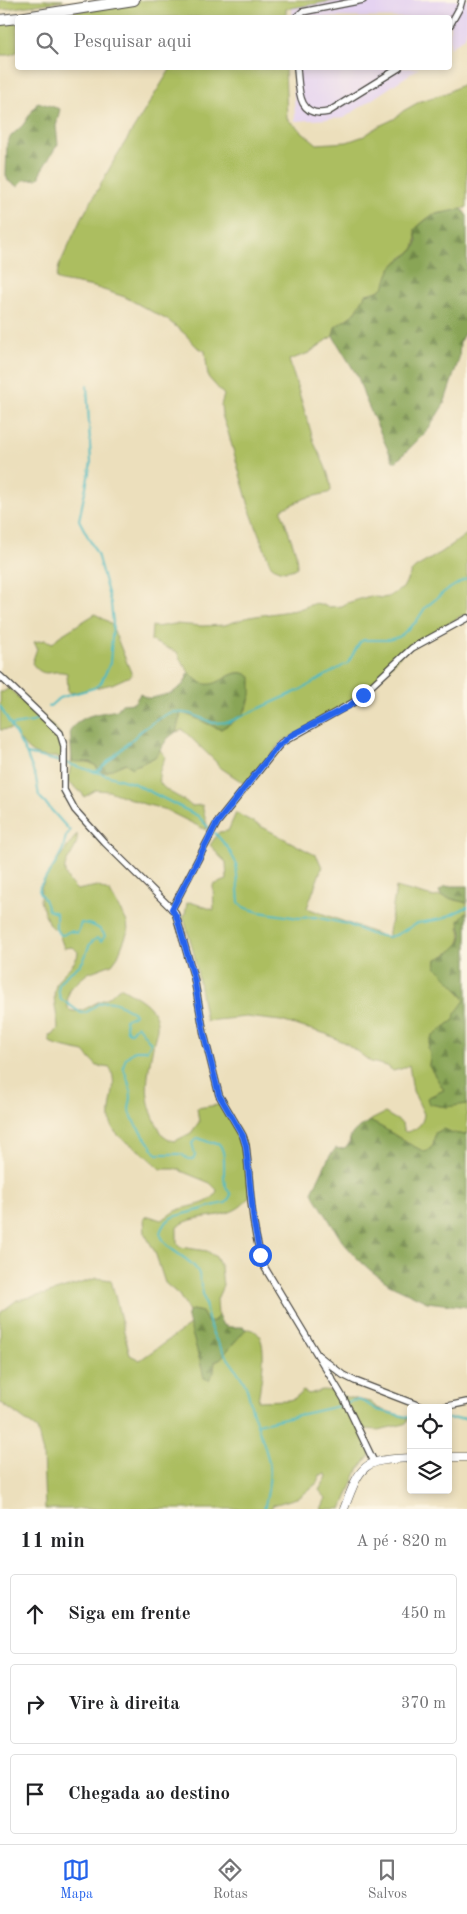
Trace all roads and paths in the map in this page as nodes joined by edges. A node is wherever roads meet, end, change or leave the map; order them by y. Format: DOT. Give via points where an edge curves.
graph roads {
  1 [pos="134,0"];
  2 [pos="363,0"];
  3 [pos="462,0"];
  4 [pos="37,15"];
  5 [pos="298,15"];
  6 [pos="15,18"];
  7 [pos="0,20"];
  8 [pos="452,21"];
  9 [pos="297,70"];
  10 [pos="396,70"];
  11 [pos="467,618"];
  12 [pos="0,676"];
  13 [pos="172,909"];
  14 [pos="315,1352"];
  15 [pos="467,1402"];
  16 [pos="414,1404"];
  17 [pos="452,1405"];
  18 [pos="452,1457"];
  19 [pos="467,1457"];
  20 [pos="407,1458"];
  21 [pos="374,1462"];
  22 [pos="344,1509"];
  1 -- 4 [label="highway"];
  2 -- 5 [label="street"];
  3 -- 8 [label="street"];
  6 -- 7 [label="highway"];
  9 -- 10 [label="street" via="302,103 311,111 322,113"];
  11 -- 13 [label="street" via="404,654 354,702 281,743 217,823"];
  12 -- 13 [label="street" via="60,733 64,746 64,790 80,816"];
  13 -- 14 [label="street" via="194,978 219,1095 246,1146 254,1224 264,1268"];
  14 -- 16 [label="street" via="355,1382"];
  14 -- 21 [label="street" via="350,1409"];
  15 -- 17 [label="street"];
  18 -- 19 [label="street"];
  20 -- 21 [label="street"];
  21 -- 22 [label="street" via="357,1477"];
}
